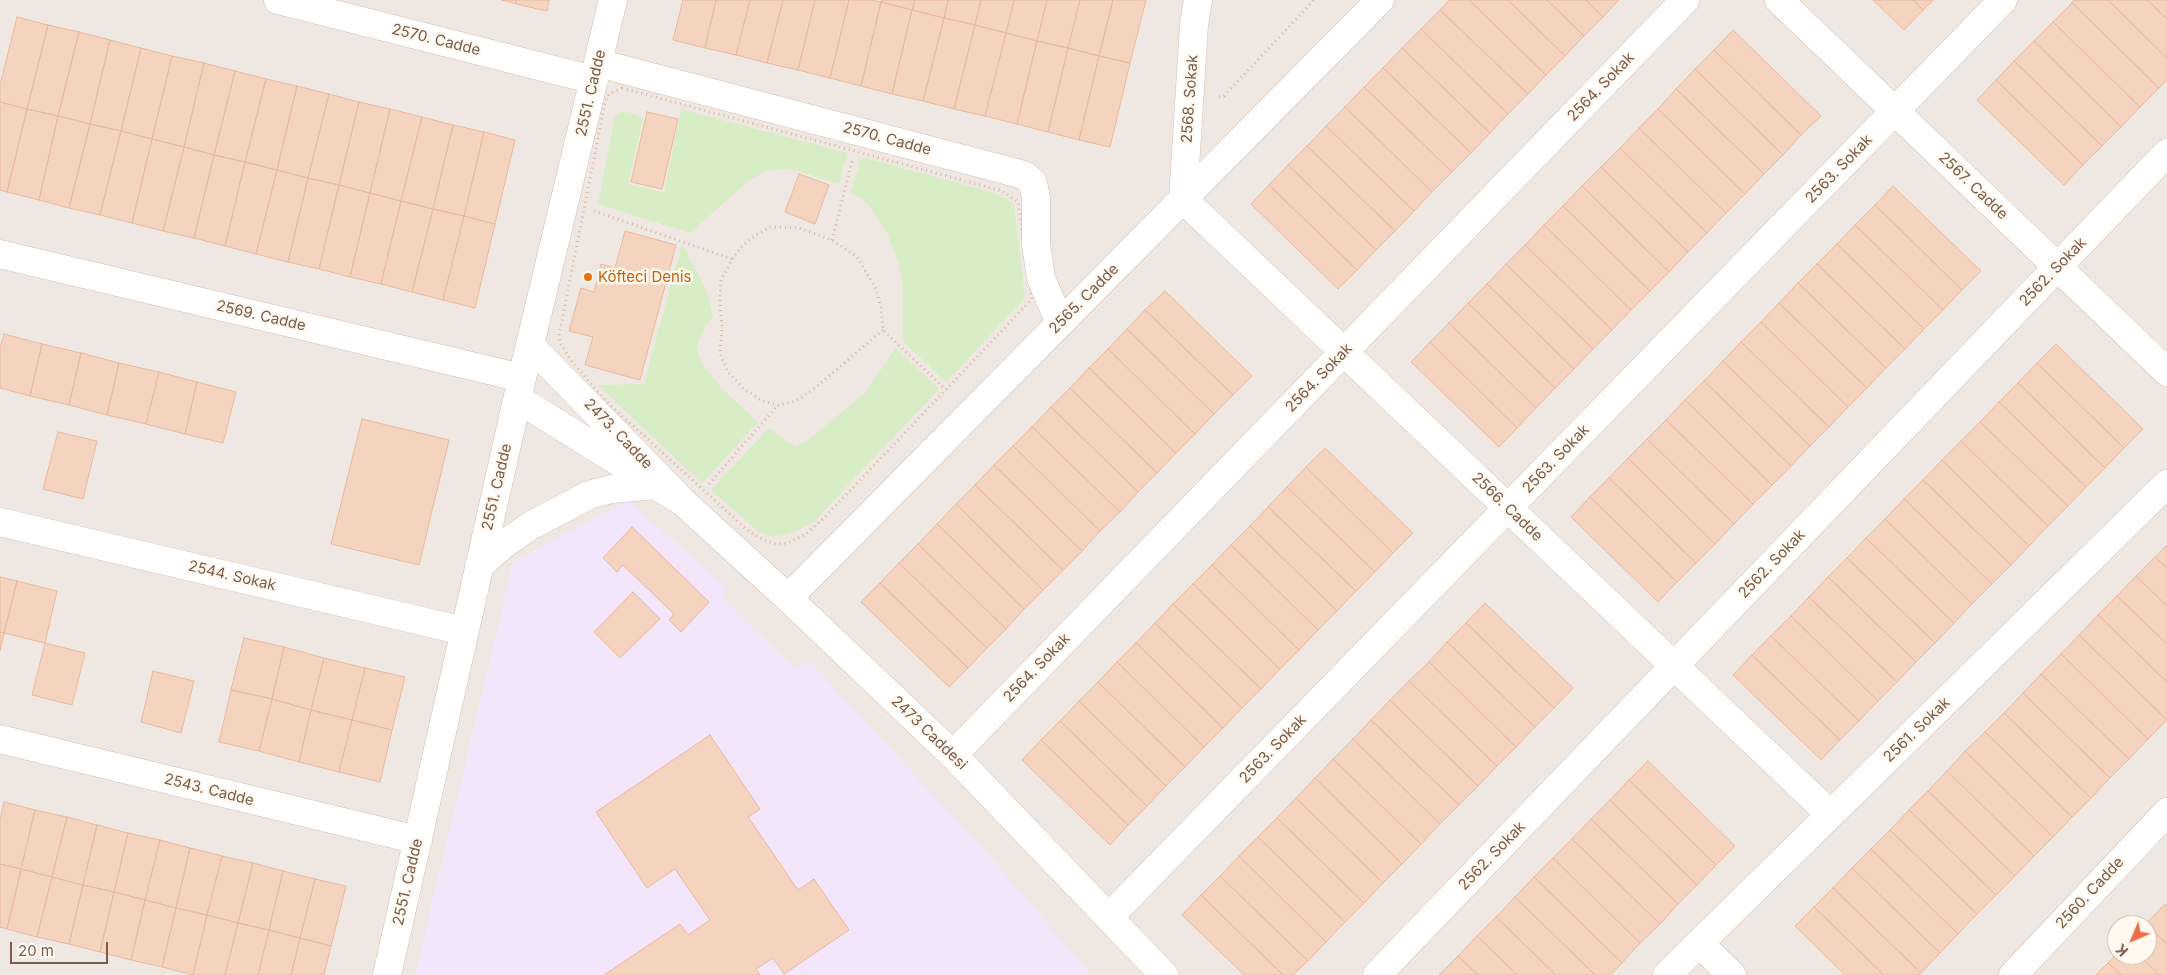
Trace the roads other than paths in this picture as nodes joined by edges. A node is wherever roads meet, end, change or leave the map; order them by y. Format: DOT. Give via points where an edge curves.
graph roads {
  1 [pos="278,0"];
  2 [pos="613,0"];
  3 [pos="1198,0"];
  4 [pos="1380,0"];
  5 [pos="1685,0"];
  6 [pos="1779,0"];
  7 [pos="2003,0"];
  8 [pos="596,71"];
  9 [pos="1895,111"];
  10 [pos="2167,153"];
  11 [pos="1183,199"];
  12 [pos="0,254"];
  13 [pos="2058,267"];
  14 [pos="1060,323"];
  15 [pos="530,344"];
  16 [pos="1344,352"];
  17 [pos="2167,372"];
  18 [pos="520,389"];
  19 [pos="2167,484"];
  20 [pos="656,485"];
  21 [pos="693,496"];
  22 [pos="1508,508"];
  23 [pos="0,522"];
  24 [pos="479,566"];
  25 [pos="788,598"];
  26 [pos="464,631"];
  27 [pos="1674,666"];
  28 [pos="0,739"];
  29 [pos="953,755"];
  30 [pos="2167,812"];
  31 [pos="1830,814"];
  32 [pos="418,840"];
  33 [pos="1109,917"];
  34 [pos="1699,944"];
  35 [pos="387,975"];
  36 [pos="1164,975"];
  37 [pos="1378,975"];
  38 [pos="1667,975"];
  39 [pos="1732,975"];
  40 [pos="2013,975"];
  1 -- 8 [label="street, 2570. Cadde"];
  2 -- 8 [label="street, 2551. Cadde"];
  3 -- 11 [label="street, 2568. Sokak"];
  4 -- 11 [label="street, 2565. Cadde"];
  5 -- 16 [label="street, 2564. Sokak"];
  6 -- 9 [label="street, 2567. Cadde"];
  7 -- 9 [label="street, 2563. Sokak"];
  8 -- 14 [label="street, 2570. Cadde" via="1024,175 1033,183 1036,198 1036,244 1041,278"];
  8 -- 15 [label="street, 2551. Cadde" via="575,204"];
  9 -- 13 [label="street, 2567. Cadde"];
  9 -- 22 [label="street, 2563. Sokak"];
  10 -- 13 [label="street, 2562. Sokak"];
  11 -- 14 [label="street, 2565. Cadde"];
  11 -- 16 [label="street, 2566. Cadde"];
  12 -- 18 [label="street, 2569. Cadde"];
  13 -- 17 [label="street, 2567. Cadde"];
  13 -- 27 [label="street, 2562. Sokak"];
  14 -- 25 [label="street, 2565. Cadde"];
  15 -- 18 [label="street, 2551. Cadde"];
  15 -- 21 [label="street, 2473. Cadde"];
  16 -- 22 [label="street, 2566. Cadde"];
  16 -- 29 [label="street, 2564. Sokak"];
  18 -- 20 [label="street, 2473. Cadde"];
  18 -- 24 [label="street, 2551. Cadde"];
  19 -- 31 [label="street, 2561. Sokak"];
  20 -- 21 [label="street, 2473. Cadde"];
  20 -- 24 [label="street, 2473. Cadde" via="611,489 589,495 530,526"];
  21 -- 25 [label="street, 2473 Caddesi"];
  22 -- 27 [label="street, 2566. Cadde"];
  22 -- 33 [label="street, 2563. Sokak"];
  23 -- 26 [label="street, 2544. Sokak"];
  24 -- 26 [label="street, 2551. Cadde"];
  25 -- 29 [label="street, 2473 Caddesi"];
  26 -- 32 [label="street, 2551. Cadde"];
  27 -- 31 [label="street, 2566. Cadde"];
  27 -- 37 [label="street, 2562. Sokak"];
  28 -- 32 [label="street, 2543. Cadde"];
  29 -- 33 [label="street, 2473 Caddesi"];
  30 -- 40 [label="street, 2560. Cadde"];
  31 -- 34 [label="street, 2561. Sokak"];
  32 -- 35 [label="street, 2551. Cadde"];
  33 -- 36 [label="street, 2473 Caddesi"];
  34 -- 38 [label="street, 2561. Sokak"];
  34 -- 39 [label="street"];
}
